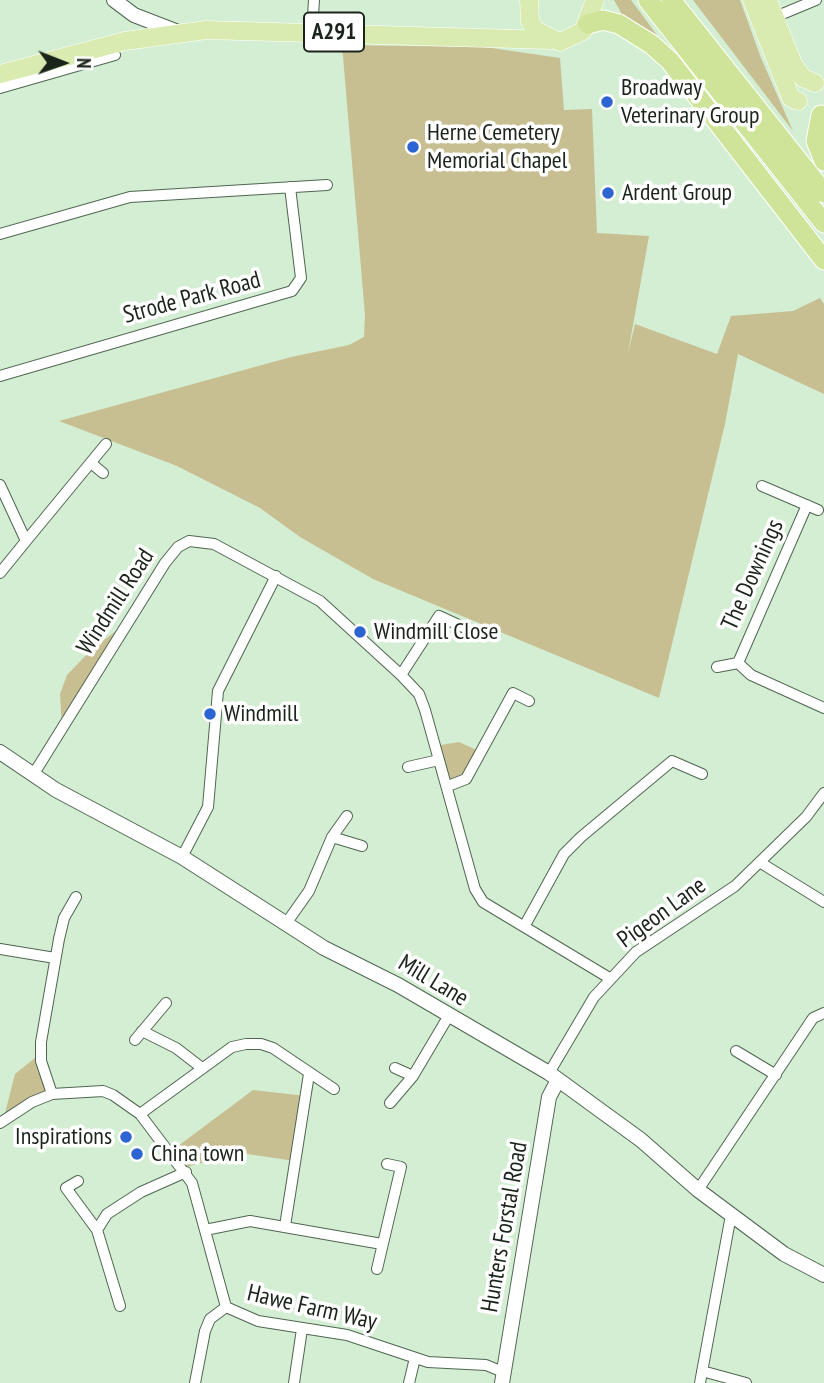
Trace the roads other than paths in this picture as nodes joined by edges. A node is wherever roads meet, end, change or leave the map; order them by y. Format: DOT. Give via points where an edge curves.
graph roads {
  1 [pos="114,0"];
  2 [pos="314,0"];
  3 [pos="648,0"];
  4 [pos="671,0"];
  5 [pos="752,0"];
  6 [pos="816,0"];
  7 [pos="528,4"];
  8 [pos="771,8"];
  9 [pos="592,10"];
  10 [pos="312,31"];
  11 [pos="178,32"];
  12 [pos="491,37"];
  13 [pos="551,40"];
  14 [pos="115,55"];
  15 [pos="0,74"];
  16 [pos="819,84"];
  17 [pos="0,88"];
  18 [pos="798,101"];
  19 [pos="823,114"];
  20 [pos="824,161"];
  21 [pos="327,185"];
  22 [pos="290,187"];
  23 [pos="824,193"];
  24 [pos="767,207"];
  25 [pos="824,223"];
  26 [pos="0,234"];
  27 [pos="809,240"];
  28 [pos="824,260"];
  29 [pos="0,376"];
  30 [pos="106,444"];
  31 [pos="91,463"];
  32 [pos="103,473"];
  33 [pos="0,485"];
  34 [pos="762,486"];
  35 [pos="807,505"];
  36 [pos="818,510"];
  37 [pos="26,541"];
  38 [pos="0,573"];
  39 [pos="276,576"];
  40 [pos="463,627"];
  41 [pos="738,663"];
  42 [pos="717,667"];
  43 [pos="401,675"];
  44 [pos="529,701"];
  45 [pos="824,708"];
  46 [pos="0,752"];
  47 [pos="439,760"];
  48 [pos="408,767"];
  49 [pos="702,774"];
  50 [pos="33,775"];
  51 [pos="448,786"];
  52 [pos="824,793"];
  53 [pos="347,816"];
  54 [pos="332,837"];
  55 [pos="362,846"];
  56 [pos="182,857"];
  57 [pos="761,863"];
  58 [pos="76,897"];
  59 [pos="824,902"];
  60 [pos="285,925"];
  61 [pos="525,925"];
  62 [pos="0,949"];
  63 [pos="55,958"];
  64 [pos="611,979"];
  65 [pos="166,1003"];
  66 [pos="824,1013"];
  67 [pos="448,1017"];
  68 [pos="142,1031"];
  69 [pos="135,1040"];
  70 [pos="736,1051"];
  71 [pos="202,1068"];
  72 [pos="395,1068"];
  73 [pos="309,1074"];
  74 [pos="776,1075"];
  75 [pos="413,1076"];
  76 [pos="553,1076"];
  77 [pos="334,1089"];
  78 [pos="52,1094"];
  79 [pos="390,1103"];
  80 [pos="140,1114"];
  81 [pos="0,1123"];
  82 [pos="387,1164"];
  83 [pos="186,1172"];
  84 [pos="78,1181"];
  85 [pos="698,1190"];
  86 [pos="731,1215"];
  87 [pos="285,1226"];
  88 [pos="97,1230"];
  89 [pos="205,1230"];
  90 [pos="382,1244"];
  91 [pos="377,1269"];
  92 [pos="824,1275"];
  93 [pos="120,1306"];
  94 [pos="226,1307"];
  95 [pos="302,1329"];
  96 [pos="415,1358"];
  97 [pos="702,1371"];
  98 [pos="503,1377"];
  99 [pos="195,1383"];
  100 [pos="294,1383"];
  101 [pos="409,1383"];
  102 [pos="700,1383"];
  103 [pos="746,1383"];
  1 -- 11 [label="street" via="134,15"];
  2 -- 10 [label="street"];
  3 -- 25 [label="highway"];
  4 -- 23 [label="highway"];
  5 -- 18 [label="main road" via="791,98"];
  6 -- 8 [label="street"];
  7 -- 12 [label="main road" via="520,21"];
  7 -- 13 [label="main road" via="535,30"];
  8 -- 16 [label="main road" via="793,64 803,78"];
  9 -- 13 [label="main road" via="572,39"];
  9 -- 27 [label="highway" via="661,52"];
  10 -- 11 [label="main road, A291"];
  10 -- 12 [label="main road, A291"];
  11 -- 15 [label="main road, A291"];
  12 -- 13 [label="main road, A291"];
  14 -- 17 [label="street"];
  16 -- 18 [label="main road" via="804,87"];
  18 -- 19 [label="main road" via="807,114"];
  19 -- 20 [label="highway" via="816,141"];
  21 -- 22 [label="street"];
  22 -- 26 [label="street" via="130,197"];
  22 -- 29 [label="street, Strode Park Road" via="301,278 292,291"];
  24 -- 27 [label="highway"];
  27 -- 28 [label="highway"];
  30 -- 31 [label="street"];
  31 -- 32 [label="street"];
  31 -- 37 [label="street"];
  33 -- 37 [label="street"];
  34 -- 35 [label="street, The Downings"];
  35 -- 36 [label="street, The Downings"];
  35 -- 41 [label="street, The Downings"];
  37 -- 38 [label="street"];
  39 -- 43 [label="street, Windmill Road" via="320,601"];
  39 -- 50 [label="street, Windmill Road" via="214,544 189,541 178,547"];
  39 -- 56 [label="street" via="218,691 208,807"];
  40 -- 43 [label="street" via="439,616"];
  41 -- 42 [label="street, The Downings"];
  41 -- 45 [label="street, The Downings" via="751,674"];
  43 -- 47 [label="street, Windmill Road" via="419,694"];
  44 -- 51 [label="street" via="513,693 467,779"];
  46 -- 50 [label="street, Mill Lane"];
  47 -- 48 [label="street"];
  47 -- 51 [label="street, Windmill Road"];
  49 -- 61 [label="street" via="672,761 581,837 565,854"];
  50 -- 56 [label="street, Mill Lane" via="100,816"];
  51 -- 61 [label="street, Windmill Road" via="475,890 483,902"];
  52 -- 57 [label="street, Pigeon Lane"];
  53 -- 54 [label="street"];
  54 -- 55 [label="street"];
  54 -- 60 [label="street" via="309,891"];
  56 -- 60 [label="street, Mill Lane"];
  57 -- 59 [label="street"];
  57 -- 64 [label="street, Pigeon Lane" via="735,886 636,952"];
  58 -- 63 [label="street" via="64,918"];
  60 -- 67 [label="street, Mill Lane"];
  61 -- 64 [label="street, Windmill Road"];
  62 -- 63 [label="street"];
  63 -- 78 [label="street" via="41,1042 41,1061"];
  64 -- 76 [label="street, Pigeon Lane" via="578,1021"];
  65 -- 68 [label="street"];
  66 -- 74 [label="street" via="814,1018"];
  67 -- 75 [label="street"];
  67 -- 76 [label="street, Mill Lane"];
  68 -- 69 [label="street"];
  68 -- 71 [label="street"];
  70 -- 74 [label="street"];
  71 -- 73 [label="street" via="232,1047 261,1044"];
  71 -- 80 [label="street"];
  72 -- 75 [label="street"];
  73 -- 77 [label="street"];
  73 -- 87 [label="street"];
  74 -- 85 [label="street"];
  75 -- 79 [label="street"];
  76 -- 85 [label="street, Mill Lane" via="641,1140"];
  76 -- 98 [label="street, Hunters Forstal Road"];
  78 -- 80 [label="street, Hawe Farm Way" via="103,1091"];
  78 -- 81 [label="street, Hawe Farm Way" via="32,1101"];
  80 -- 83 [label="street, Hawe Farm Way"];
  82 -- 90 [label="street" via="401,1167"];
  83 -- 88 [label="street" via="107,1214"];
  83 -- 89 [label="street, Hawe Farm Way"];
  84 -- 88 [label="street" via="66,1188"];
  85 -- 86 [label="street, Mill Lane"];
  86 -- 92 [label="street, Mill Lane" via="784,1254"];
  86 -- 97 [label="street"];
  87 -- 89 [label="street" via="250,1221"];
  87 -- 90 [label="street"];
  88 -- 93 [label="street"];
  89 -- 94 [label="street, Hawe Farm Way"];
  90 -- 91 [label="street"];
  94 -- 95 [label="street, Hawe Farm Way" via="258,1321"];
  94 -- 99 [label="street" via="210,1319 205,1331"];
  95 -- 96 [label="street, Hawe Farm Way" via="347,1335"];
  95 -- 100 [label="street"];
  96 -- 98 [label="street, Hawe Farm Way" via="486,1365"];
  96 -- 101 [label="street"];
  97 -- 102 [label="street"];
  97 -- 103 [label="street"];
}
